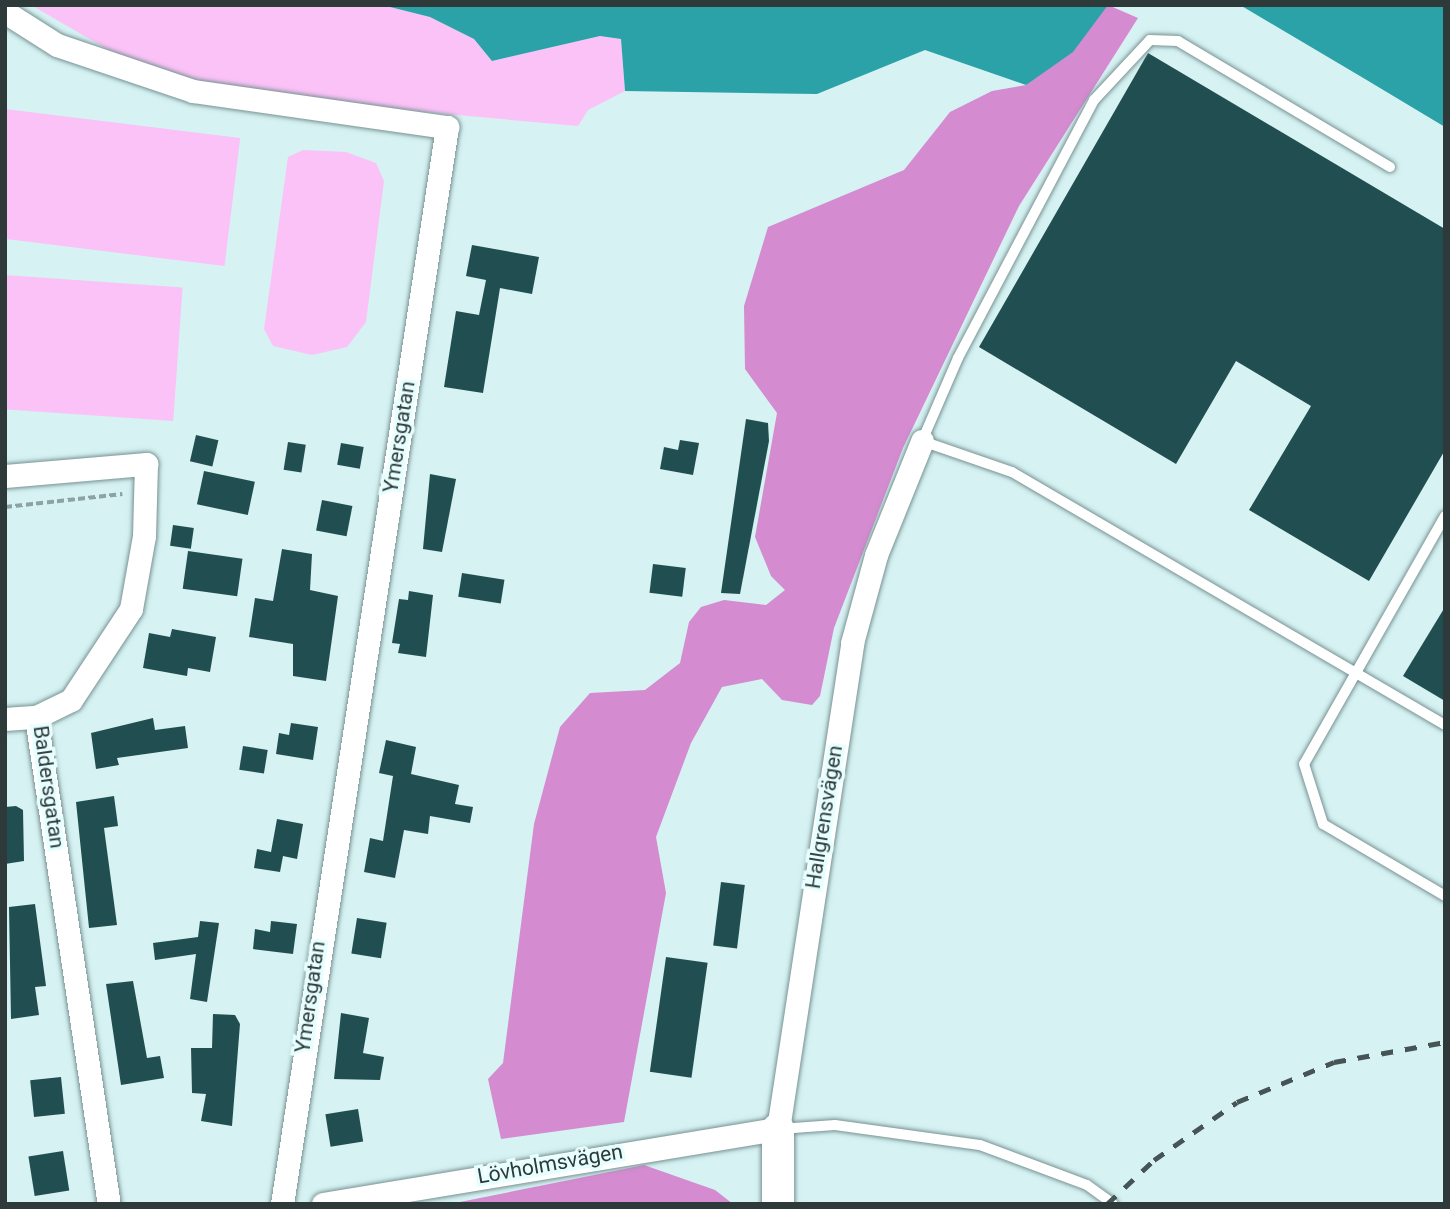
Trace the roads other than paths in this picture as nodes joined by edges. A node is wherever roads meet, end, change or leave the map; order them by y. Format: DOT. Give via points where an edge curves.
graph roads {
  1 [pos="5,12"];
  2 [pos="1390,167"];
  3 [pos="922,441"];
  4 [pos="5,476"];
  5 [pos="1445,516"];
  6 [pos="1356,675"];
  7 [pos="36,717"];
  8 [pos="5,719"];
  9 [pos="1445,725"];
  10 [pos="1445,895"];
  11 [pos="778,1129"];
  12 [pos="109,1204"];
  13 [pos="282,1204"];
  14 [pos="323,1204"];
  15 [pos="778,1204"];
  16 [pos="1113,1204"];
  1 -- 13 [label="street, Ymersgatan" via="57,45 193,90 447,127"];
  2 -- 3 [label="lane" via="1178,41 1150,40 1094,100 958,358"];
  3 -- 6 [label="lane" via="1012,472"];
  3 -- 11 [label="street, Hallgrensvägen" via="876,555 852,643"];
  4 -- 7 [label="street, Baldersgatan" via="146,464 131,609 71,700"];
  5 -- 6 [label="lane"];
  6 -- 9 [label="lane"];
  6 -- 10 [label="lane" via="1304,764 1311,800 1323,824"];
  7 -- 8 [label="street"];
  7 -- 12 [label="street, Baldersgatan"];
  11 -- 14 [label="street, Lövholmsvägen"];
  11 -- 15 [label="street, Hallgrensvägen"];
  11 -- 16 [label="lane" via="835,1125 980,1145 1087,1185"];
}
